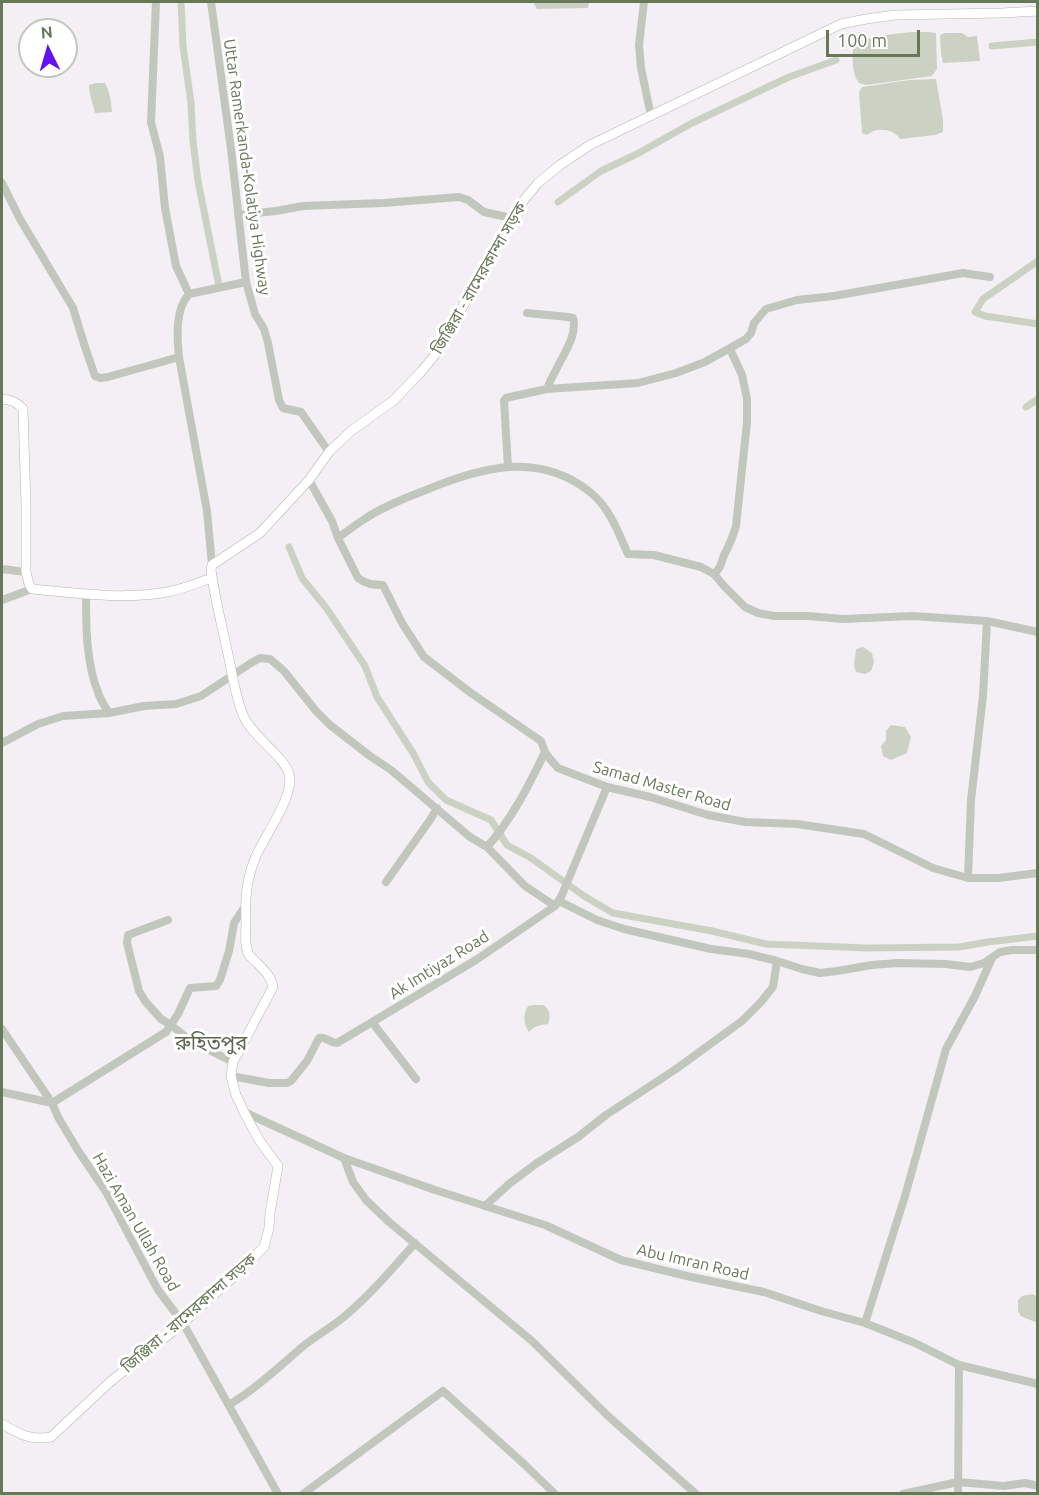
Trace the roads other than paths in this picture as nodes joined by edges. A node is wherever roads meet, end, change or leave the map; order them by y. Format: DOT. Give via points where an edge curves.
graph roads {
  1 [pos="156,2"];
  2 [pos="211,2"];
  3 [pos="644,2"];
  4 [pos="1038,11"];
  5 [pos="651,116"];
  6 [pos="2,183"];
  7 [pos="238,215"];
  8 [pos="512,218"];
  9 [pos="990,277"];
  10 [pos="246,282"];
  11 [pos="189,294"];
  12 [pos="527,313"];
  13 [pos="730,349"];
  14 [pos="179,357"];
  15 [pos="547,389"];
  16 [pos="2,399"];
  17 [pos="329,452"];
  18 [pos="508,467"];
  19 [pos="309,480"];
  20 [pos="338,538"];
  21 [pos="212,565"];
  22 [pos="2,569"];
  23 [pos="26,572"];
  24 [pos="714,574"];
  25 [pos="212,578"];
  26 [pos="32,589"];
  27 [pos="86,594"];
  28 [pos="2,600"];
  29 [pos="987,621"];
  30 [pos="1038,632"];
  31 [pos="232,675"];
  32 [pos="109,713"];
  33 [pos="2,743"];
  34 [pos="545,752"];
  35 [pos="608,787"];
  36 [pos="437,808"];
  37 [pos="487,847"];
  38 [pos="1038,873"];
  39 [pos="968,878"];
  40 [pos="386,882"];
  41 [pos="558,901"];
  42 [pos="244,908"];
  43 [pos="168,920"];
  44 [pos="1038,950"];
  45 [pos="992,957"];
  46 [pos="777,961"];
  47 [pos="372,1022"];
  48 [pos="171,1025"];
  49 [pos="2,1029"];
  50 [pos="233,1062"];
  51 [pos="231,1076"];
  52 [pos="416,1079"];
  53 [pos="2,1092"];
  54 [pos="52,1103"];
  55 [pos="244,1112"];
  56 [pos="344,1158"];
  57 [pos="484,1206"];
  58 [pos="415,1243"];
  59 [pos="183,1323"];
  60 [pos="865,1323"];
  61 [pos="959,1365"];
  62 [pos="1038,1384"];
  63 [pos="229,1405"];
  64 [pos="2,1424"];
  65 [pos="958,1482"];
  66 [pos="1038,1486"];
  67 [pos="278,1494"];
  68 [pos="303,1494"];
  69 [pos="555,1494"];
  70 [pos="696,1494"];
  71 [pos="903,1494"];
  72 [pos="958,1494"];
  1 -- 11 [label="street" via="150,123 160,157 176,266"];
  2 -- 7 [label="street, Uttar Ramerkanda-Kolatiya Highway"];
  3 -- 5 [label="street" via="639,45"];
  4 -- 5 [label="main road, জিঞ্জিরা - রামেরকান্দা সড়ক" via="895,15 841,24"];
  5 -- 8 [label="main road, জিঞ্জিরা - রামেরকান্দা সড়ক" via="590,145 560,165 538,183"];
  6 -- 14 [label="street" via="73,308 95,376 108,377"];
  7 -- 8 [label="street" via="303,206 459,197 484,212"];
  7 -- 10 [label="street, Uttar Ramerkanda-Kolatiya Highway"];
  8 -- 17 [label="main road, জিঞ্জিরা - রামেরকান্দা সড়ক" via="443,345 422,372"];
  9 -- 13 [label="street" via="963,273 797,300 766,309 746,339"];
  10 -- 11 [label="street"];
  10 -- 17 [label="street, Uttar Ramerkanda-Kolatiya Highway" via="255,314 264,329 279,400 283,408 301,412"];
  11 -- 14 [label="street" via="183,300 177,335"];
  12 -- 15 [label="street" via="573,318 565,355"];
  13 -- 15 [label="street" via="676,373 638,383"];
  13 -- 24 [label="street" via="742,375 747,422 736,526 721,566"];
  14 -- 21 [label="street" via="207,511"];
  15 -- 18 [label="street" via="504,401"];
  16 -- 23 [label="main road" via="12,400 23,409"];
  17 -- 19 [label="main road, জিঞ্জিরা - রামেরকান্দা সড়ক"];
  18 -- 20 [label="street" via="455,478 386,506"];
  18 -- 24 [label="street" via="545,469 567,477 591,493 606,508 628,554 669,558"];
  19 -- 20 [label="street, Samad Master Road"];
  19 -- 21 [label="main road, জিঞ্জিরা - রামেরকান্দা সড়ক" via="260,533"];
  20 -- 34 [label="street, Samad Master Road" via="358,578 371,585 383,585 424,657 541,741"];
  21 -- 25 [label="main road, জিঞ্জিরা - রামেরকান্দা সড়ক"];
  22 -- 23 [label="street"];
  23 -- 26 [label="main road"];
  24 -- 29 [label="street" via="746,607 774,616 913,616"];
  25 -- 27 [label="main road" via="144,595"];
  25 -- 31 [label="main road, জিঞ্জিরা - রামেরকান্দা সড়ক"];
  26 -- 27 [label="main road"];
  26 -- 28 [label="street"];
  27 -- 32 [label="street" via="91,668"];
  29 -- 30 [label="street"];
  29 -- 39 [label="street"];
  31 -- 32 [label="street" via="201,696 176,704"];
  31 -- 36 [label="street" via="260,658 270,659 330,726"];
  31 -- 42 [label="main road, জিঞ্জিরা - রামেরকান্দা সড়ক" via="244,716 284,765 290,785 256,856"];
  32 -- 33 [label="street" via="63,716"];
  34 -- 35 [label="street, Samad Master Road" via="558,768"];
  34 -- 37 [label="street" via="532,780"];
  35 -- 39 [label="street, Samad Master Road" via="745,822 797,824 864,834 933,868"];
  35 -- 41 [label="street"];
  36 -- 37 [label="street"];
  36 -- 40 [label="street"];
  37 -- 41 [label="street" via="525,885"];
  38 -- 39 [label="street, Samad Master Road"];
  41 -- 46 [label="street" via="624,929"];
  41 -- 47 [label="street, Ak Imtiyaz Road" via="476,960"];
  42 -- 48 [label="street" via="234,923 220,980 216,986 190,988"];
  42 -- 50 [label="main road, জিঞ্জিরা - রামেরকান্দা সড়ক" via="249,954 269,976 273,987"];
  43 -- 48 [label="street" via="128,935 127,943 139,991 161,1019"];
  44 -- 45 [label="street" via="1012,950"];
  45 -- 46 [label="street" via="970,967 897,963 820,972"];
  45 -- 60 [label="street" via="946,1049"];
  46 -- 57 [label="street" via="773,987 742,1021 537,1163"];
  47 -- 51 [label="street, Ak Imtiyaz Road" via="337,1043 320,1038 307,1061 287,1083"];
  47 -- 52 [label="street"];
  48 -- 50 [label="street"];
  48 -- 54 [label="street" via="166,1032"];
  49 -- 54 [label="street, Hazi Aman Ullah Road"];
  50 -- 51 [label="main road, জিঞ্জিরা - রামেরকান্দা সড়ক"];
  51 -- 55 [label="main road, জিঞ্জিরা - রামেরকান্দা সড়ক"];
  53 -- 54 [label="street"];
  54 -- 59 [label="street, Hazi Aman Ullah Road" via="106,1192 158,1290"];
  55 -- 56 [label="street, Abu Imran Road"];
  55 -- 59 [label="main road, জিঞ্জিরা - রামেরকান্দা সড়ক" via="278,1166 267,1241"];
  56 -- 57 [label="street, Abu Imran Road"];
  56 -- 58 [label="street" via="353,1182 366,1200"];
  57 -- 60 [label="street, Abu Imran Road" via="544,1226 621,1260 764,1292"];
  58 -- 63 [label="street" via="346,1316"];
  58 -- 70 [label="street" via="532,1341"];
  59 -- 63 [label="street, Hazi Aman Ullah Road"];
  59 -- 64 [label="main road, জিঞ্জিরা - রামেরকান্দা সড়ক" via="110,1382 51,1437 33,1438"];
  60 -- 61 [label="street, Abu Imran Road"];
  61 -- 62 [label="street, Abu Imran Road"];
  61 -- 65 [label="street"];
  63 -- 67 [label="street, Hazi Aman Ullah Road"];
  65 -- 66 [label="street" via="1004,1486 1025,1482"];
  65 -- 71 [label="street"];
  65 -- 72 [label="street"];
  68 -- 69 [label="street" via="443,1391"];
}
